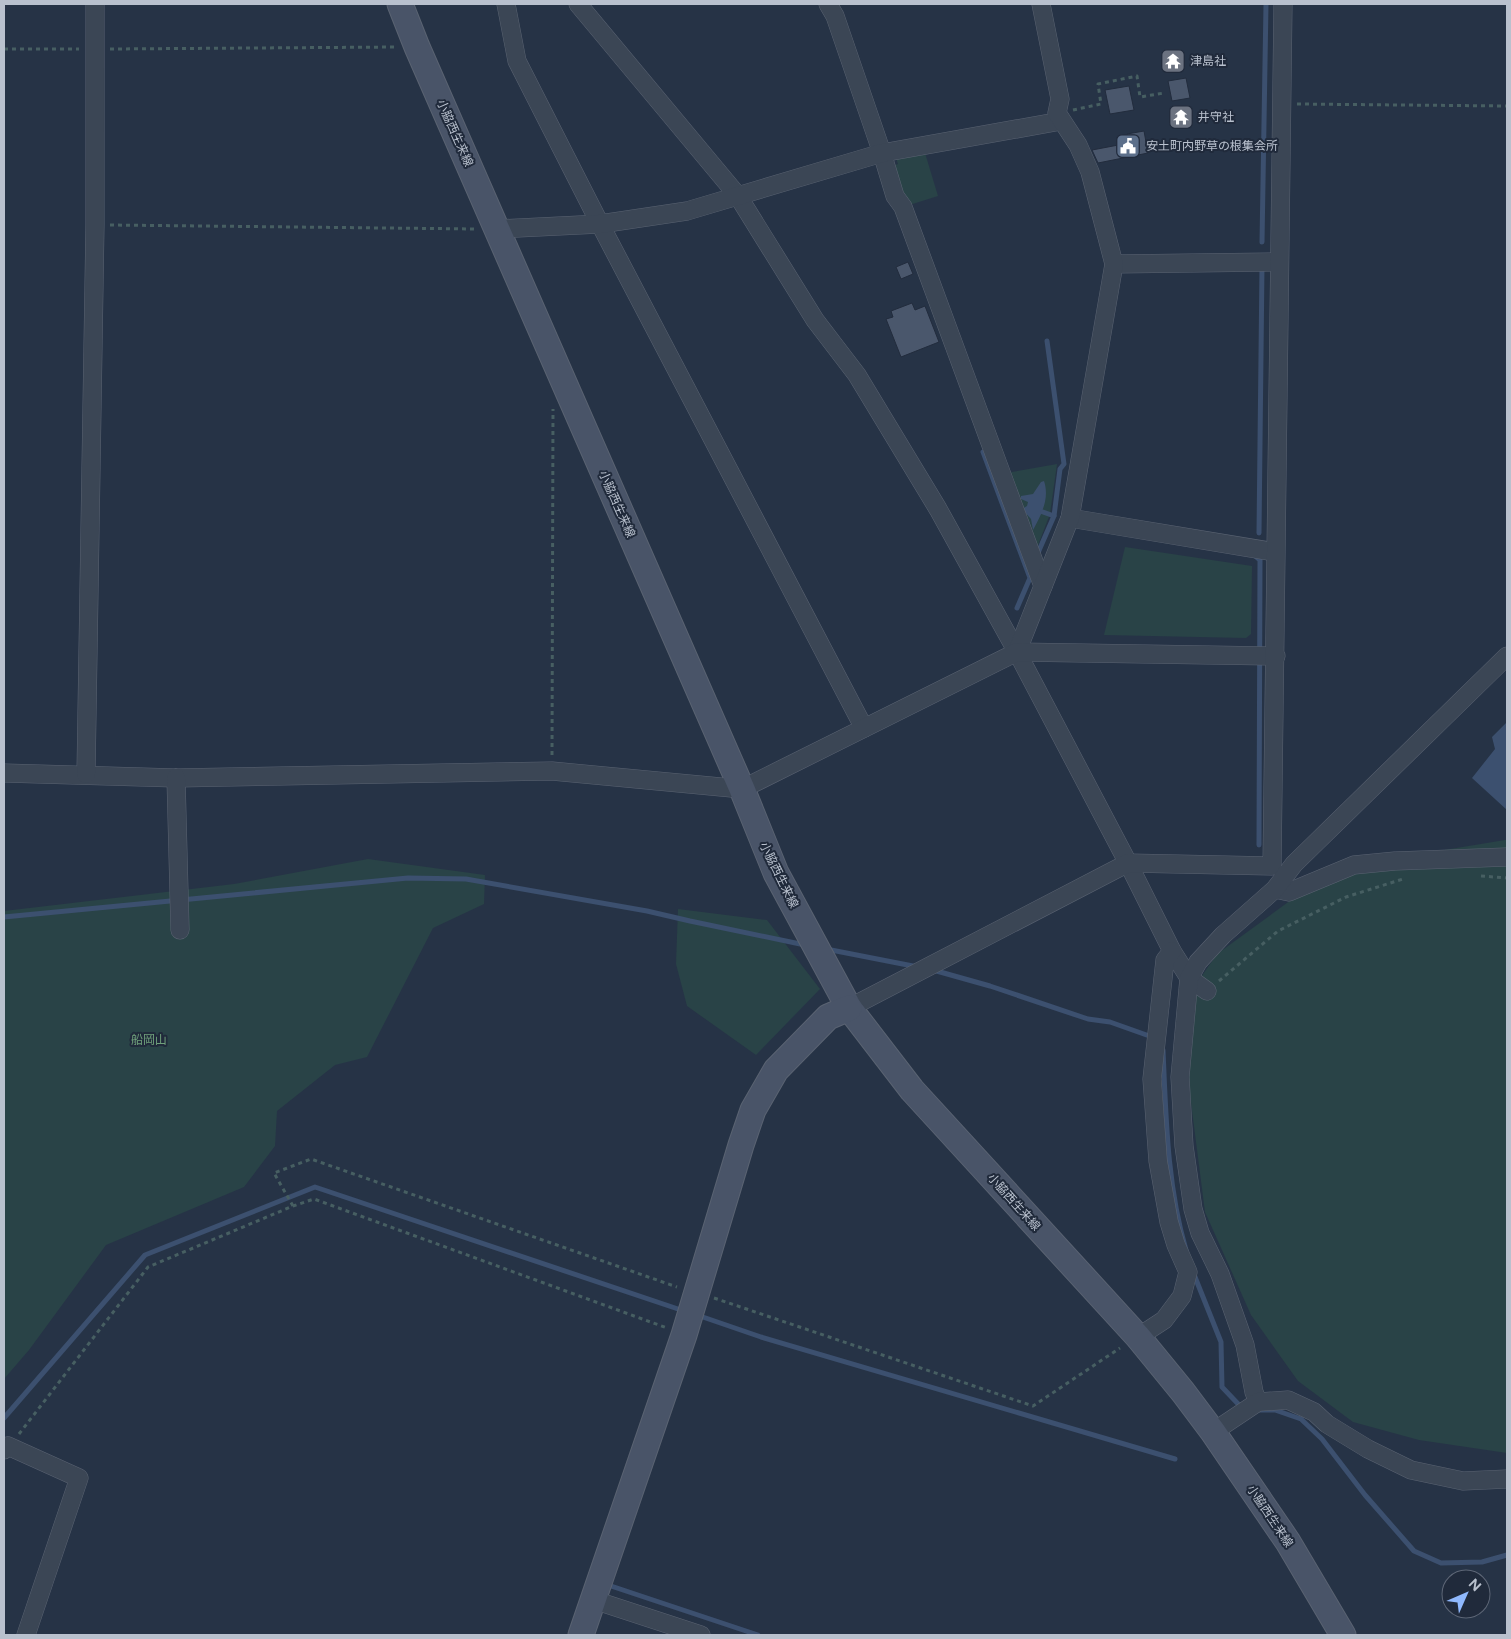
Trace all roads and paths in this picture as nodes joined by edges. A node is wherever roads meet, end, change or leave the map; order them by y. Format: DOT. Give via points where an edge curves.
graph roads {
  1 [pos="95,4"];
  2 [pos="400,4"];
  3 [pos="506,4"];
  4 [pos="578,4"];
  5 [pos="828,4"];
  6 [pos="1041,4"];
  7 [pos="1284,4"];
  8 [pos="417,47"];
  9 [pos="4,49"];
  10 [pos="95,50"];
  11 [pos="1164,93"];
  12 [pos="1282,104"];
  13 [pos="1507,106"];
  14 [pos="1059,117"];
  15 [pos="882,153"];
  16 [pos="738,196"];
  17 [pos="95,224"];
  18 [pos="600,224"];
  19 [pos="497,229"];
  20 [pos="1279,262"];
  21 [pos="1114,264"];
  22 [pos="553,402"];
  23 [pos="1070,518"];
  24 [pos="1275,552"];
  25 [pos="1043,586"];
  26 [pos="1017,652"];
  27 [pos="1276,656"];
  28 [pos="1507,656"];
  29 [pos="864,728"];
  30 [pos="552,771"];
  31 [pos="4,773"];
  32 [pos="86,774"];
  33 [pos="176,778"];
  34 [pos="742,789"];
  35 [pos="1507,857"];
  36 [pos="1128,863"];
  37 [pos="1272,866"];
  38 [pos="1472,875"];
  39 [pos="1410,876"];
  40 [pos="1507,878"];
  41 [pos="1275,889"];
  42 [pos="180,930"];
  43 [pos="1172,951"];
  44 [pos="1189,978"];
  45 [pos="1207,991"];
  46 [pos="849,1008"];
  47 [pos="293,1206"];
  48 [pos="703,1295"];
  49 [pos="684,1335"];
  50 [pos="1138,1338"];
  51 [pos="1258,1402"];
  52 [pos="1213,1432"];
  53 [pos="6,1448"];
  54 [pos="1507,1479"];
  55 [pos="594,1600"];
  56 [pos="26,1635"];
  57 [pos="581,1635"];
  58 [pos="701,1635"];
  59 [pos="1343,1635"];
  1 -- 10 [label="street"];
  2 -- 8 [label="main road, 小脇西生来線"];
  3 -- 18 [label="street" via="518,61"];
  4 -- 16 [label="street"];
  5 -- 15 [label="street"];
  6 -- 14 [label="street" via="1060,99"];
  7 -- 12 [label="street"];
  8 -- 10 [label="path"];
  8 -- 19 [label="main road, 小脇西生来線"];
  9 -- 10 [label="path"];
  10 -- 17 [label="street"];
  11 -- 14 [label="path" via="1140,97 1137,76 1098,84 1100,104"];
  12 -- 13 [label="path"];
  12 -- 20 [label="street"];
  14 -- 15 [label="street"];
  14 -- 21 [label="street" via="1078,145 1090,172"];
  15 -- 16 [label="street"];
  15 -- 25 [label="street" via="895,196 903,207"];
  16 -- 18 [label="street" via="687,210"];
  16 -- 26 [label="street" via="815,320 857,375 938,509"];
  17 -- 19 [label="path"];
  17 -- 32 [label="street"];
  18 -- 19 [label="street"];
  18 -- 29 [label="street"];
  19 -- 34 [label="main road, 小脇西生来線"];
  20 -- 21 [label="street"];
  20 -- 24 [label="street"];
  21 -- 23 [label="street"];
  22 -- 30 [label="path"];
  23 -- 24 [label="street"];
  23 -- 25 [label="street"];
  24 -- 27 [label="street"];
  25 -- 26 [label="street"];
  26 -- 27 [label="street"];
  26 -- 29 [label="street"];
  26 -- 36 [label="street"];
  27 -- 37 [label="street"];
  28 -- 41 [label="street" via="1294,864"];
  29 -- 34 [label="street"];
  30 -- 33 [label="street"];
  30 -- 34 [label="street"];
  31 -- 32 [label="street"];
  32 -- 33 [label="street"];
  33 -- 42 [label="street"];
  34 -- 46 [label="main road, 小脇西生来線" via="776,873"];
  35 -- 41 [label="street" via="1354,865 1289,892"];
  36 -- 37 [label="street"];
  36 -- 43 [label="street"];
  36 -- 46 [label="street"];
  37 -- 41 [label="street"];
  38 -- 40 [label="path"];
  39 -- 45 [label="path" via="1346,897 1278,931"];
  41 -- 44 [label="street" via="1223,935 1198,962"];
  43 -- 44 [label="street"];
  43 -- 50 [label="street" via="1165,960 1152,1079 1158,1161 1176,1246 1188,1272 1182,1296 1164,1320"];
  44 -- 45 [label="street"];
  44 -- 51 [label="street" via="1180,1077 1184,1146 1193,1210 1245,1345"];
  46 -- 48 [label="main road" via="828,1017 776,1070 753,1110"];
  46 -- 50 [label="main road, 小脇西生来線" via="912,1090"];
  47 -- 48 [label="path" via="274,1173 311,1159"];
  47 -- 49 [label="path" via="314,1199"];
  47 -- 53 [label="path" via="148,1267 27,1426"];
  48 -- 49 [label="main road"];
  48 -- 50 [label="path" via="1033,1406"];
  49 -- 55 [label="main road"];
  50 -- 52 [label="main road, 小脇西生来線"];
  51 -- 52 [label="street"];
  51 -- 54 [label="street" via="1288,1400 1297,1404 1368,1449 1411,1470 1463,1481"];
  52 -- 59 [label="main road, 小脇西生来線" via="1288,1542"];
  53 -- 56 [label="street" via="79,1478"];
  55 -- 57 [label="main road"];
  55 -- 58 [label="street"];
}
